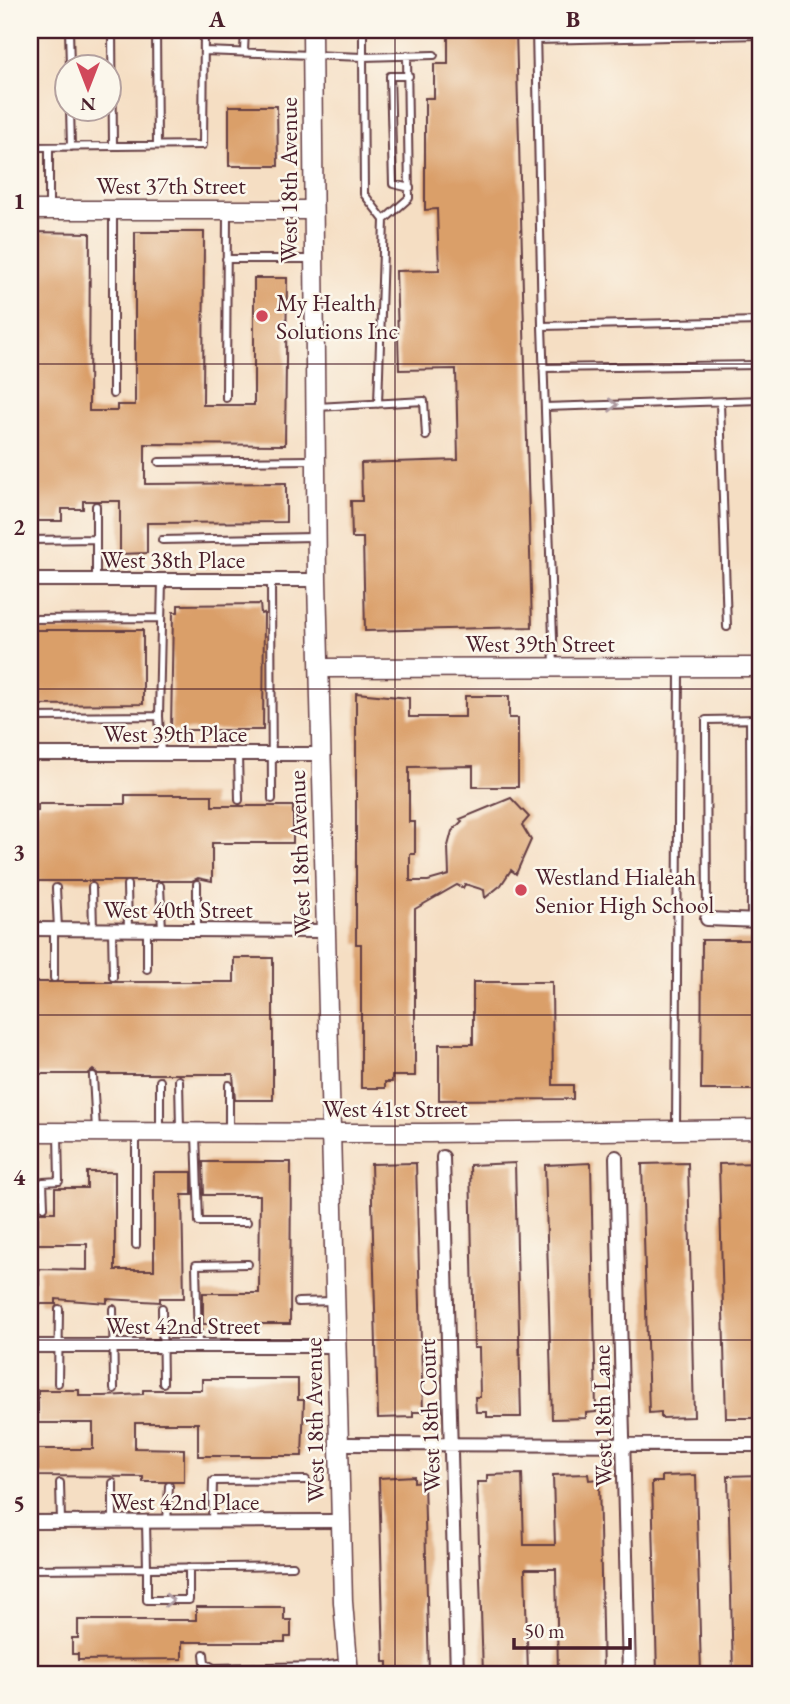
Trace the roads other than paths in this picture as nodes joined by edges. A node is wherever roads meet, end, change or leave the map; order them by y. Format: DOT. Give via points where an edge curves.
graph roads {
  1 [pos="69,30"];
  2 [pos="112,30"];
  3 [pos="156,30"];
  4 [pos="204,30"];
  5 [pos="245,30"];
  6 [pos="312,30"];
  7 [pos="363,30"];
  8 [pos="536,30"];
  9 [pos="760,35"];
  10 [pos="536,40"];
  11 [pos="204,51"];
  12 [pos="244,51"];
  13 [pos="69,52"];
  14 [pos="407,55"];
  15 [pos="434,55"];
  16 [pos="363,57"];
  17 [pos="312,58"];
  18 [pos="409,76"];
  19 [pos="70,122"];
  20 [pos="157,145"];
  21 [pos="113,146"];
  22 [pos="30,147"];
  23 [pos="48,147"];
  24 [pos="71,147"];
  25 [pos="410,188"];
  26 [pos="30,210"];
  27 [pos="49,210"];
  28 [pos="113,210"];
  29 [pos="227,210"];
  30 [pos="312,210"];
  31 [pos="384,220"];
  32 [pos="226,259"];
  33 [pos="313,259"];
  34 [pos="760,321"];
  35 [pos="542,326"];
  36 [pos="760,365"];
  37 [pos="543,368"];
  38 [pos="113,394"];
  39 [pos="226,398"];
  40 [pos="760,400"];
  41 [pos="720,402"];
  42 [pos="378,404"];
  43 [pos="315,407"];
  44 [pos="545,407"];
  45 [pos="426,436"];
  46 [pos="315,460"];
  47 [pos="159,462"];
  48 [pos="96,506"];
  49 [pos="316,537"];
  50 [pos="96,539"];
  51 [pos="30,540"];
  52 [pos="162,540"];
  53 [pos="30,580"];
  54 [pos="96,580"];
  55 [pos="162,580"];
  56 [pos="271,580"];
  57 [pos="317,580"];
  58 [pos="161,618"];
  59 [pos="30,619"];
  60 [pos="727,627"];
  61 [pos="760,667"];
  62 [pos="319,668"];
  63 [pos="554,668"];
  64 [pos="679,668"];
  65 [pos="159,716"];
  66 [pos="30,717"];
  67 [pos="750,719"];
  68 [pos="760,719"];
  69 [pos="30,754"];
  70 [pos="161,754"];
  71 [pos="239,754"];
  72 [pos="271,754"];
  73 [pos="321,754"];
  74 [pos="272,799"];
  75 [pos="239,800"];
  76 [pos="197,884"];
  77 [pos="127,885"];
  78 [pos="160,886"];
  79 [pos="92,887"];
  80 [pos="56,888"];
  81 [pos="706,919"];
  82 [pos="755,921"];
  83 [pos="30,929"];
  84 [pos="56,929"];
  85 [pos="93,930"];
  86 [pos="112,930"];
  87 [pos="128,930"];
  88 [pos="147,930"];
  89 [pos="162,930"];
  90 [pos="197,930"];
  91 [pos="326,931"];
  92 [pos="147,969"];
  93 [pos="113,977"];
  94 [pos="54,978"];
  95 [pos="93,1076"];
  96 [pos="159,1080"];
  97 [pos="179,1080"];
  98 [pos="229,1085"];
  99 [pos="760,1129"];
  100 [pos="676,1130"];
  101 [pos="30,1132"];
  102 [pos="58,1132"];
  103 [pos="96,1132"];
  104 [pos="136,1132"];
  105 [pos="160,1132"];
  106 [pos="188,1132"];
  107 [pos="229,1132"];
  108 [pos="332,1132"];
  109 [pos="443,1157"];
  110 [pos="616,1157"];
  111 [pos="44,1207"];
  112 [pos="247,1222"];
  113 [pos="136,1245"];
  114 [pos="248,1264"];
  115 [pos="335,1301"];
  116 [pos="298,1302"];
  117 [pos="162,1308"];
  118 [pos="59,1309"];
  119 [pos="113,1309"];
  120 [pos="30,1346"];
  121 [pos="58,1346"];
  122 [pos="113,1346"];
  123 [pos="162,1346"];
  124 [pos="198,1346"];
  125 [pos="336,1346"];
  126 [pos="58,1382"];
  127 [pos="163,1383"];
  128 [pos="114,1389"];
  129 [pos="451,1443"];
  130 [pos="340,1444"];
  131 [pos="760,1445"];
  132 [pos="624,1446"];
  133 [pos="306,1480"];
  134 [pos="60,1483"];
  135 [pos="113,1483"];
  136 [pos="169,1486"];
  137 [pos="341,1521"];
  138 [pos="30,1522"];
  139 [pos="61,1522"];
  140 [pos="113,1522"];
  141 [pos="146,1522"];
  142 [pos="167,1522"];
  143 [pos="212,1522"];
  144 [pos="293,1566"];
  145 [pos="190,1567"];
  146 [pos="147,1568"];
  147 [pos="30,1569"];
  148 [pos="204,1654"];
  149 [pos="348,1668"];
  150 [pos="457,1674"];
  151 [pos="629,1674"];
  1 -- 13 [label="lane"];
  2 -- 21 [label="lane"];
  3 -- 20 [label="lane"];
  4 -- 11 [label="lane"];
  5 -- 12 [label="lane"];
  6 -- 17 [label="street, West 18th Avenue"];
  7 -- 16 [label="lane"];
  8 -- 10 [label="lane"];
  9 -- 10 [label="lane"];
  10 -- 35 [label="lane"];
  11 -- 12 [label="lane"];
  11 -- 20 [label="lane" via="203,145"];
  12 -- 17 [label="lane"];
  14 -- 15 [label="lane"];
  14 -- 16 [label="lane"];
  14 -- 18 [label="lane"];
  16 -- 17 [label="lane"];
  16 -- 31 [label="lane" via="364,194"];
  17 -- 30 [label="street, West 18th Avenue"];
  18 -- 25 [label="lane"];
  18 -- 25 [label="lane" via="390,76 393,184"];
  19 -- 24 [label="lane"];
  20 -- 21 [label="lane"];
  21 -- 24 [label="lane"];
  22 -- 23 [label="lane"];
  23 -- 24 [label="lane"];
  23 -- 27 [label="lane"];
  25 -- 31 [label="lane" via="409,198"];
  26 -- 27 [label="street, West 37th Street"];
  27 -- 28 [label="street, West 37th Street"];
  28 -- 29 [label="street, West 37th Street"];
  28 -- 38 [label="lane"];
  29 -- 30 [label="street, West 37th Street"];
  29 -- 32 [label="lane"];
  30 -- 33 [label="street, West 18th Avenue"];
  31 -- 42 [label="lane"];
  32 -- 33 [label="lane"];
  32 -- 39 [label="lane"];
  33 -- 43 [label="street, West 18th Avenue"];
  34 -- 35 [label="lane"];
  35 -- 37 [label="lane"];
  36 -- 37 [label="lane"];
  37 -- 44 [label="lane"];
  40 -- 41 [label="lane"];
  44 -- 41 [label="lane, one-way"];
  41 -- 60 [label="lane"];
  42 -- 43 [label="lane"];
  42 -- 45 [label="lane" via="424,401"];
  43 -- 46 [label="street, West 18th Avenue"];
  44 -- 63 [label="lane"];
  46 -- 47 [label="lane"];
  46 -- 49 [label="street, West 18th Avenue"];
  48 -- 50 [label="lane"];
  49 -- 52 [label="lane"];
  49 -- 57 [label="street, West 18th Avenue"];
  50 -- 51 [label="lane"];
  50 -- 54 [label="lane"];
  53 -- 54 [label="street, West 38th Place"];
  54 -- 55 [label="street, West 38th Place"];
  55 -- 56 [label="street, West 38th Place"];
  55 -- 58 [label="lane"];
  56 -- 57 [label="street, West 38th Place"];
  56 -- 72 [label="lane"];
  57 -- 62 [label="street, West 18th Avenue"];
  58 -- 59 [label="lane"];
  58 -- 65 [label="lane"];
  61 -- 64 [label="street, West 39th Street"];
  62 -- 63 [label="street, West 39th Street"];
  62 -- 73 [label="street, West 18th Avenue"];
  63 -- 64 [label="street, West 39th Street"];
  64 -- 100 [label="lane"];
  65 -- 66 [label="lane"];
  65 -- 70 [label="lane"];
  67 -- 68 [label="lane"];
  67 -- 81 [label="lane" via="706,720"];
  67 -- 82 [label="lane"];
  69 -- 70 [label="street, West 39th Place"];
  70 -- 71 [label="street, West 39th Place"];
  71 -- 72 [label="street, West 39th Place"];
  71 -- 75 [label="lane"];
  72 -- 73 [label="street, West 39th Place"];
  72 -- 74 [label="lane"];
  73 -- 91 [label="street, West 18th Avenue"];
  76 -- 90 [label="lane"];
  77 -- 87 [label="lane"];
  78 -- 89 [label="lane"];
  79 -- 85 [label="lane"];
  80 -- 84 [label="lane"];
  81 -- 82 [label="street"];
  83 -- 84 [label="street, West 40th Street"];
  84 -- 85 [label="street, West 40th Street"];
  84 -- 94 [label="lane"];
  85 -- 86 [label="street, West 40th Street"];
  86 -- 87 [label="street, West 40th Street"];
  86 -- 93 [label="lane"];
  87 -- 88 [label="street, West 40th Street"];
  88 -- 89 [label="street, West 40th Street"];
  88 -- 92 [label="lane"];
  89 -- 90 [label="street, West 40th Street"];
  90 -- 91 [label="street, West 40th Street"];
  91 -- 108 [label="street, West 18th Avenue"];
  95 -- 103 [label="lane"];
  96 -- 105 [label="lane"];
  97 -- 106 [label="lane"];
  98 -- 107 [label="lane"];
  99 -- 100 [label="street, West 41st Street"];
  100 -- 108 [label="street, West 41st Street"];
  101 -- 102 [label="street, West 41st Street"];
  102 -- 103 [label="street, West 41st Street"];
  102 -- 111 [label="lane" via="59,1181 43,1182"];
  103 -- 104 [label="street, West 41st Street"];
  104 -- 105 [label="street, West 41st Street"];
  104 -- 113 [label="lane"];
  105 -- 106 [label="street, West 41st Street"];
  106 -- 107 [label="street, West 41st Street"];
  106 -- 112 [label="lane" via="199,1222"];
  107 -- 108 [label="street, West 41st Street"];
  108 -- 115 [label="street, West 18th Avenue"];
  109 -- 129 [label="street, West 18th Court"];
  110 -- 132 [label="street, West 18th Lane"];
  114 -- 124 [label="lane" via="196,1265"];
  115 -- 116 [label="lane"];
  115 -- 125 [label="street, West 18th Avenue"];
  117 -- 123 [label="lane"];
  118 -- 121 [label="lane"];
  119 -- 122 [label="lane"];
  120 -- 121 [label="street, West 42nd Street"];
  121 -- 122 [label="street, West 42nd Street"];
  121 -- 126 [label="lane"];
  122 -- 123 [label="street, West 42nd Street"];
  122 -- 128 [label="lane"];
  123 -- 124 [label="street, West 42nd Street"];
  123 -- 127 [label="lane"];
  124 -- 125 [label="street, West 42nd Street"];
  125 -- 130 [label="street, West 18th Avenue"];
  129 -- 130 [label="street"];
  129 -- 132 [label="street"];
  129 -- 150 [label="street, West 18th Court"];
  130 -- 137 [label="street, West 18th Avenue"];
  131 -- 132 [label="street"];
  132 -- 151 [label="street, West 18th Lane"];
  133 -- 143 [label="lane" via="213,1481"];
  134 -- 139 [label="lane"];
  135 -- 140 [label="lane"];
  136 -- 142 [label="lane"];
  137 -- 143 [label="street, West 42nd Place"];
  137 -- 149 [label="street, West 18th Avenue"];
  138 -- 139 [label="street, West 42nd Place"];
  139 -- 140 [label="street, West 42nd Place"];
  140 -- 141 [label="street, West 42nd Place"];
  141 -- 142 [label="street, West 42nd Place"];
  141 -- 146 [label="lane"];
  142 -- 143 [label="street, West 42nd Place"];
  144 -- 145 [label="lane"];
  145 -- 146 [label="lane"];
  146 -- 145 [label="lane, one-way" via="147,1600 188,1600"];
  146 -- 147 [label="lane"];
  148 -- 149 [label="lane" via="205,1663 214,1668"];
}
